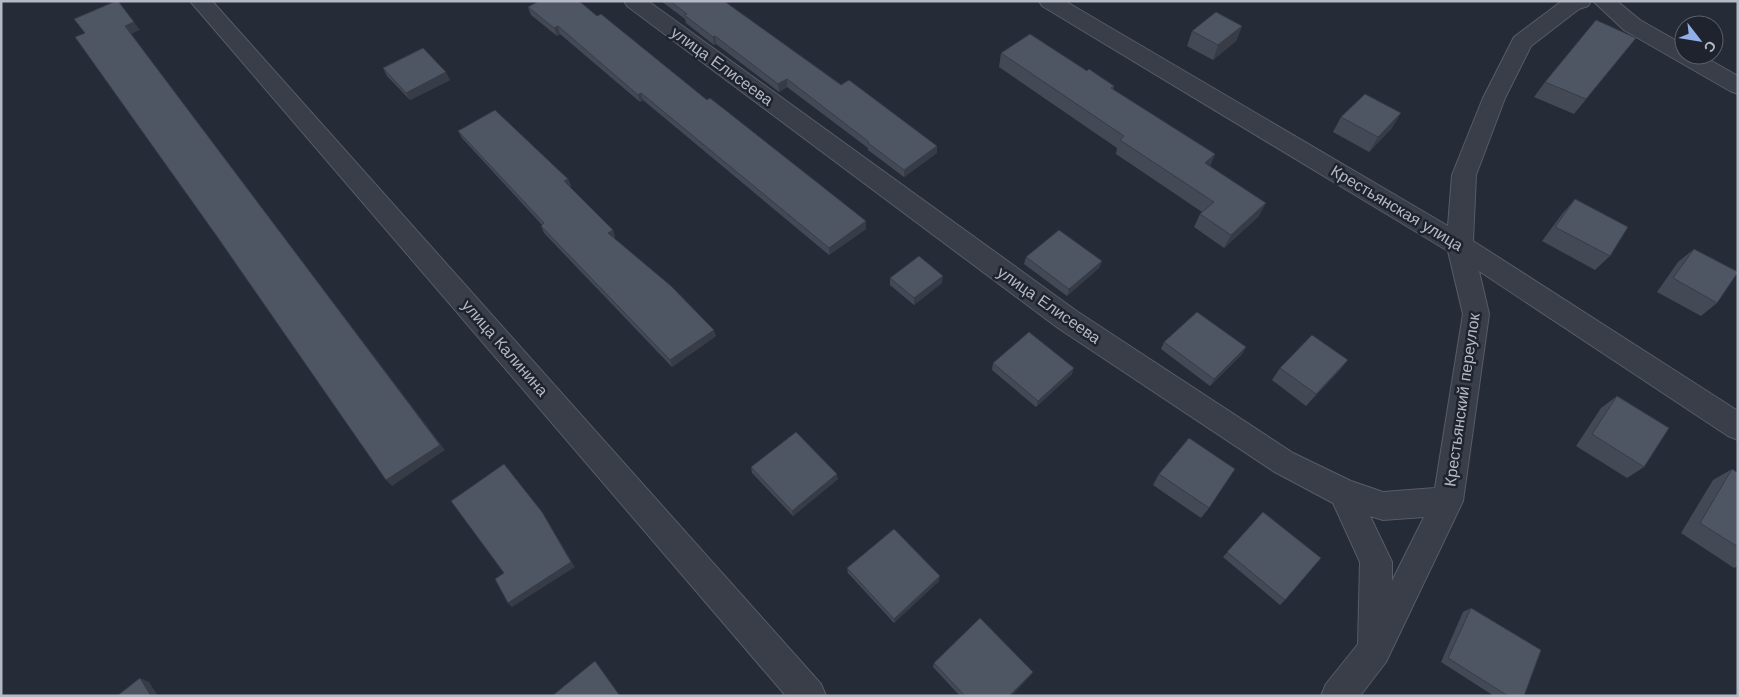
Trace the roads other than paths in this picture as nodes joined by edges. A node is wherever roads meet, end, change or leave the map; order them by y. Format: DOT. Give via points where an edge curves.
graph roads {
  1 [pos="200,1"];
  2 [pos="634,1"];
  3 [pos="1049,1"];
  4 [pos="1582,1"];
  5 [pos="1603,1"];
  6 [pos="1738,86"];
  7 [pos="1460,245"];
  8 [pos="1738,427"];
  9 [pos="1344,493"];
  10 [pos="1448,501"];
  11 [pos="1374,650"];
  12 [pos="809,696"];
  13 [pos="1338,696"];
  1 -- 12 [label="street, улица Калинина"];
  2 -- 9 [label="street, улица Елисеева" via="1068,320 1283,462"];
  3 -- 7 [label="street, Крестьянская улица"];
  4 -- 7 [label="street, Крестьянский переулок" via="1572,4 1522,42 1494,98 1464,175"];
  5 -- 6 [label="street" via="1632,25"];
  7 -- 8 [label="street, Крестьянская улица"];
  7 -- 10 [label="street, Крестьянский переулок" via="1476,314"];
  9 -- 10 [label="street, улица Елисеева" via="1383,506"];
  9 -- 11 [label="street" via="1376,562"];
  10 -- 11 [label="street, Крестьянский переулок"];
  11 -- 13 [label="street, Крестьянский переулок"];
}
